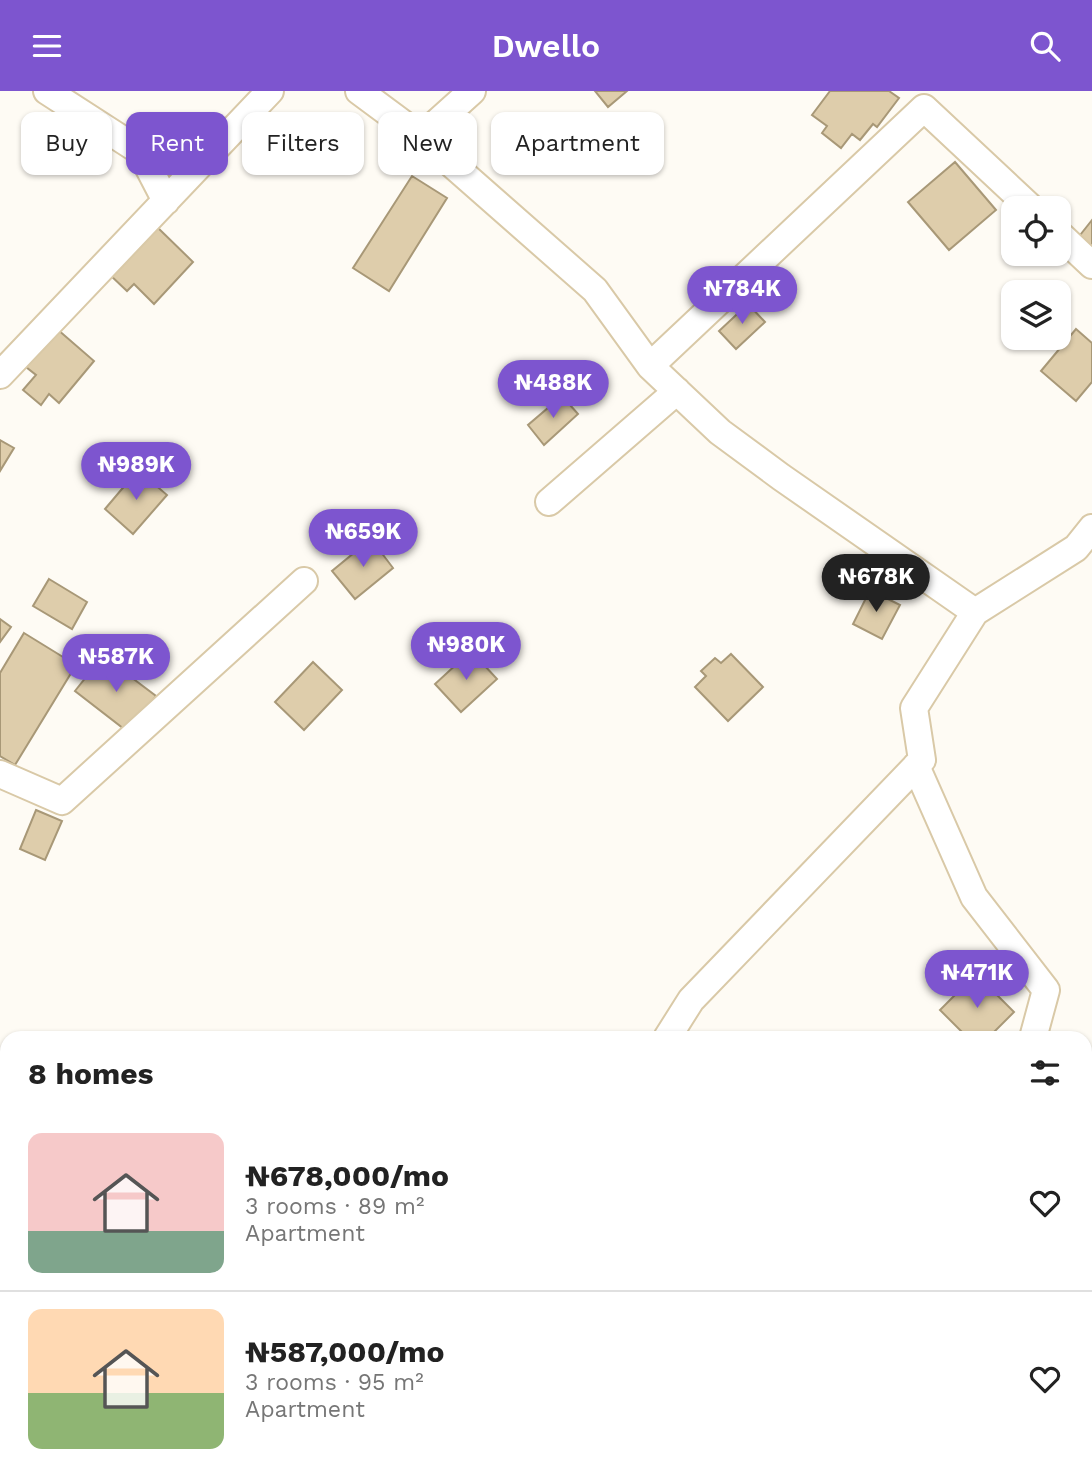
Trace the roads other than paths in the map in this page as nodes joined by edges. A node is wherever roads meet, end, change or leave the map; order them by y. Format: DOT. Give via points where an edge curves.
graph roads {
  1 [pos="47,91"];
  2 [pos="270,91"];
  3 [pos="359,91"];
  4 [pos="472,91"];
  5 [pos="387,112"];
  6 [pos="449,112"];
  7 [pos="464,175"];
  8 [pos="1018,196"];
  9 [pos="166,201"];
  10 [pos="1071,245"];
  11 [pos="1092,265"];
  12 [pos="650,366"];
  13 [pos="0,375"];
  14 [pos="677,391"];
  15 [pos="549,502"];
  16 [pos="1092,528"];
  17 [pos="304,581"];
  18 [pos="975,612"];
  19 [pos="916,766"];
  20 [pos="0,774"];
  21 [pos="671,1031"];
  22 [pos="1035,1031"];
  1 -- 9 [label="street" via="140,151"];
  2 -- 9 [label="street"];
  3 -- 5 [label="street"];
  4 -- 6 [label="street"];
  7 -- 12 [label="street" via="596,290"];
  8 -- 12 [label="street" via="924,108"];
  9 -- 13 [label="street"];
  10 -- 11 [label="street"];
  12 -- 14 [label="street"];
  14 -- 15 [label="street"];
  14 -- 18 [label="street" via="720,432"];
  16 -- 18 [label="street" via="1076,548"];
  17 -- 20 [label="street" via="61,801"];
  18 -- 19 [label="street" via="914,708 922,760"];
  19 -- 21 [label="street" via="691,1000"];
  19 -- 22 [label="street" via="974,897 1046,990"];
}
